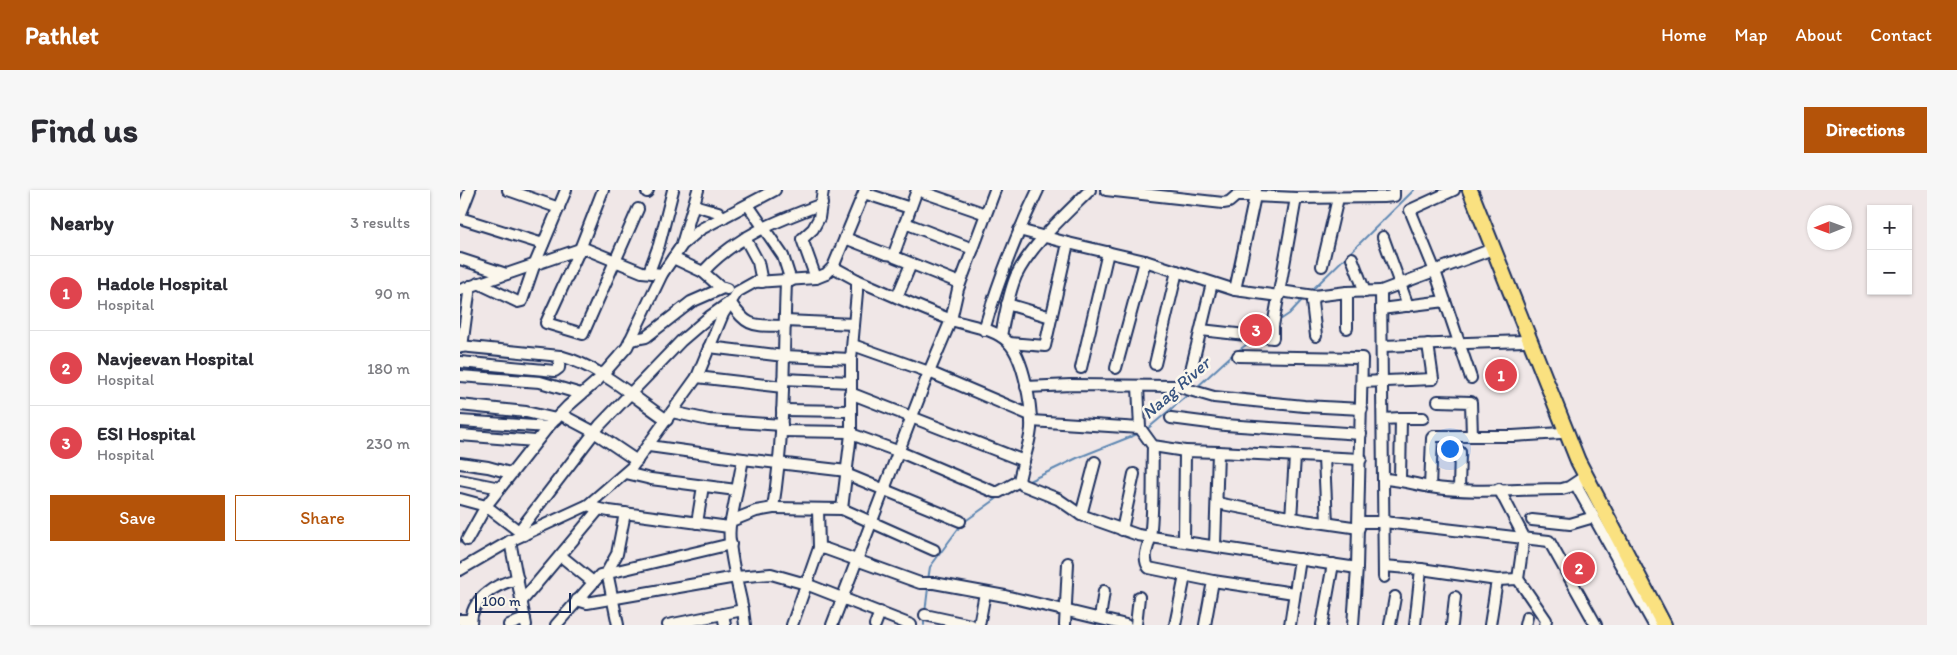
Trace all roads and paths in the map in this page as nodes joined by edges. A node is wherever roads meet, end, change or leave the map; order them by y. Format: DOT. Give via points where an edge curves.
graph roads {
  1 [pos="469,190"];
  2 [pos="508,190"];
  3 [pos="566,190"];
  4 [pos="603,190"];
  5 [pos="673,190"];
  6 [pos="698,190"];
  7 [pos="775,190"];
  8 [pos="823,190"];
  9 [pos="917,190"];
  10 [pos="995,190"];
  11 [pos="1038,190"];
  12 [pos="1090,190"];
  13 [pos="1106,190"];
  14 [pos="1394,190"];
  15 [pos="1454,190"];
  16 [pos="1470,190"];
  17 [pos="865,191"];
  18 [pos="1256,193"];
  19 [pos="1296,198"];
  20 [pos="1338,198"];
  21 [pos="822,204"];
  22 [pos="694,205"];
  23 [pos="748,205"];
  24 [pos="559,208"];
  25 [pos="910,208"];
  26 [pos="638,209"];
  27 [pos="986,214"];
  28 [pos="460,217"];
  29 [pos="723,218"];
  30 [pos="905,223"];
  31 [pos="764,228"];
  32 [pos="1019,230"];
  33 [pos="1045,236"];
  34 [pos="1383,237"];
  35 [pos="745,238"];
  36 [pos="845,238"];
  37 [pos="1068,243"];
  38 [pos="543,244"];
  39 [pos="682,245"];
  40 [pos="580,249"];
  41 [pos="973,249"];
  42 [pos="1490,250"];
  43 [pos="1108,252"];
  44 [pos="894,255"];
  45 [pos="673,258"];
  46 [pos="1352,258"];
  47 [pos="460,259"];
  48 [pos="1145,261"];
  49 [pos="616,262"];
  50 [pos="911,264"];
  51 [pos="534,266"];
  52 [pos="1322,266"];
  53 [pos="833,267"];
  54 [pos="1435,271"];
  55 [pos="649,272"];
  56 [pos="703,272"];
  57 [pos="1177,272"];
  58 [pos="506,274"];
  59 [pos="662,274"];
  60 [pos="816,278"];
  61 [pos="857,280"];
  62 [pos="789,281"];
  63 [pos="762,282"];
  64 [pos="1212,282"];
  65 [pos="960,283"];
  66 [pos="1400,283"];
  67 [pos="469,287"];
  68 [pos="723,288"];
  69 [pos="741,290"];
  70 [pos="1235,290"];
  71 [pos="1380,291"];
  72 [pos="1347,292"];
  73 [pos="1364,292"];
  74 [pos="1279,294"];
  75 [pos="1309,294"];
  76 [pos="897,297"];
  77 [pos="1445,301"];
  78 [pos="730,302"];
  79 [pos="1007,304"];
  80 [pos="1408,306"];
  81 [pos="1381,310"];
  82 [pos="1051,317"];
  83 [pos="951,320"];
  84 [pos="785,323"];
  85 [pos="854,324"];
  86 [pos="1347,328"];
  87 [pos="984,330"];
  88 [pos="1201,330"];
  89 [pos="1316,336"];
  90 [pos="1273,338"];
  91 [pos="630,340"];
  92 [pos="1005,340"];
  93 [pos="1524,341"];
  94 [pos="1459,343"];
  95 [pos="1428,344"];
  96 [pos="853,345"];
  97 [pos="461,346"];
  98 [pos="1382,346"];
  99 [pos="709,347"];
  100 [pos="560,356"];
  101 [pos="784,356"];
  102 [pos="1238,356"];
  103 [pos="1273,356"];
  104 [pos="851,359"];
  105 [pos="460,362"];
  106 [pos="1155,364"];
  107 [pos="1081,368"];
  108 [pos="1116,368"];
  109 [pos="1191,370"];
  110 [pos="929,372"];
  111 [pos="603,373"];
  112 [pos="460,376"];
  113 [pos="697,377"];
  114 [pos="1471,378"];
  115 [pos="1383,381"];
  116 [pos="851,382"];
  117 [pos="1362,382"];
  118 [pos="783,383"];
  119 [pos="1138,386"];
  120 [pos="1026,387"];
  121 [pos="850,393"];
  122 [pos="581,394"];
  123 [pos="630,394"];
  124 [pos="1438,401"];
  125 [pos="460,405"];
  126 [pos="782,410"];
  127 [pos="1362,410"];
  128 [pos="850,411"];
  129 [pos="669,416"];
  130 [pos="558,417"];
  131 [pos="913,417"];
  132 [pos="1030,418"];
  133 [pos="1171,418"];
  134 [pos="1401,418"];
  135 [pos="1423,418"];
  136 [pos="1384,419"];
  137 [pos="460,421"];
  138 [pos="548,427"];
  139 [pos="781,428"];
  140 [pos="1141,429"];
  141 [pos="594,432"];
  142 [pos="850,433"];
  143 [pos="1561,433"];
  144 [pos="460,434"];
  145 [pos="1361,434"];
  146 [pos="1472,436"];
  147 [pos="535,442"];
  148 [pos="1151,445"];
  149 [pos="649,446"];
  150 [pos="1185,451"];
  151 [pos="900,452"];
  152 [pos="1218,452"];
  153 [pos="1460,452"];
  154 [pos="1295,457"];
  155 [pos="1324,458"];
  156 [pos="743,459"];
  157 [pos="1361,459"];
  158 [pos="637,461"];
  159 [pos="1024,461"];
  160 [pos="1095,462"];
  161 [pos="460,463"];
  162 [pos="779,464"];
  163 [pos="626,473"];
  164 [pos="847,473"];
  165 [pos="510,474"];
  166 [pos="1134,474"];
  167 [pos="1384,479"];
  168 [pos="460,480"];
  169 [pos="1400,480"];
  170 [pos="1021,483"];
  171 [pos="703,486"];
  172 [pos="1430,487"];
  173 [pos="500,488"];
  174 [pos="1459,489"];
  175 [pos="1499,489"];
  176 [pos="736,490"];
  177 [pos="885,490"];
  178 [pos="461,501"];
  179 [pos="1216,503"];
  180 [pos="588,505"];
  181 [pos="486,506"];
  182 [pos="773,508"];
  183 [pos="818,508"];
  184 [pos="842,509"];
  185 [pos="599,510"];
  186 [pos="625,513"];
  187 [pos="1081,515"];
  188 [pos="1594,517"];
  189 [pos="1291,518"];
  190 [pos="1532,520"];
  191 [pos="960,521"];
  192 [pos="698,522"];
  193 [pos="1384,522"];
  194 [pos="1327,523"];
  195 [pos="730,524"];
  196 [pos="872,524"];
  197 [pos="1359,525"];
  198 [pos="1122,530"];
  199 [pos="521,533"];
  200 [pos="1150,537"];
  201 [pos="1524,537"];
  202 [pos="467,540"];
  203 [pos="510,541"];
  204 [pos="1184,541"];
  205 [pos="730,544"];
  206 [pos="1215,546"];
  207 [pos="819,548"];
  208 [pos="934,550"];
  209 [pos="561,556"];
  210 [pos="1300,559"];
  211 [pos="858,561"];
  212 [pos="1068,563"];
  213 [pos="1334,564"];
  214 [pos="1384,566"];
  215 [pos="1357,568"];
  216 [pos="1421,569"];
  217 [pos="460,570"];
  218 [pos="607,572"];
  219 [pos="1185,576"];
  220 [pos="736,577"];
  221 [pos="1384,577"];
  222 [pos="518,578"];
  223 [pos="1518,579"];
  224 [pos="1497,580"];
  225 [pos="1212,581"];
  226 [pos="593,582"];
  227 [pos="806,584"];
  228 [pos="1104,591"];
  229 [pos="985,592"];
  230 [pos="1294,593"];
  231 [pos="1395,597"];
  232 [pos="1455,597"];
  233 [pos="614,598"];
  234 [pos="842,598"];
  235 [pos="1139,598"];
  236 [pos="578,600"];
  237 [pos="522,601"];
  238 [pos="743,610"];
  239 [pos="1066,610"];
  240 [pos="880,612"];
  241 [pos="723,614"];
  242 [pos="925,615"];
  243 [pos="1100,618"];
  244 [pos="460,620"];
  245 [pos="705,621"];
  246 [pos="471,622"];
  247 [pos="526,622"];
  248 [pos="683,624"];
  249 [pos="509,625"];
  250 [pos="556,625"];
  251 [pos="618,625"];
  252 [pos="668,625"];
  253 [pos="725,625"];
  254 [pos="745,625"];
  255 [pos="792,625"];
  256 [pos="832,625"];
  257 [pos="875,625"];
  258 [pos="911,625"];
  259 [pos="971,625"];
  260 [pos="979,625"];
  261 [pos="1065,625"];
  262 [pos="1126,625"];
  263 [pos="1136,625"];
  264 [pos="1175,625"];
  265 [pos="1205,625"];
  266 [pos="1290,625"];
  267 [pos="1322,625"];
  268 [pos="1353,625"];
  269 [pos="1390,625"];
  270 [pos="1415,625"];
  271 [pos="1452,625"];
  272 [pos="1490,625"];
  273 [pos="1545,625"];
  274 [pos="1596,625"];
  275 [pos="1654,625"];
  276 [pos="1664,625"];
  1 -- 28 [label="street"];
  2 -- 24 [label="street"];
  3 -- 24 [label="street"];
  4 -- 40 [label="street"];
  5 -- 55 [label="street"];
  6 -- 22 [label="street"];
  7 -- 23 [label="street"];
  8 -- 21 [label="street"];
  9 -- 25 [label="street"];
  9 -- 27 [label="street"];
  10 -- 27 [label="street"];
  11 -- 32 [label="street"];
  12 -- 33 [label="street"];
  13 -- 18 [label="street" via="1223,203 1236,196"];
  14 -- 20 [label="street" via="1394,196"];
  15 -- 54 [label="street" via="1410,210"];
  16 -- 276 [label="highway" via="1578,461"];
  17 -- 25 [label="street"];
  17 -- 36 [label="street"];
  18 -- 19 [label="street"];
  18 -- 70 [label="street"];
  19 -- 20 [label="street"];
  19 -- 74 [label="street"];
  20 -- 52 [label="street"];
  21 -- 31 [label="street"];
  21 -- 60 [label="street" via="816,225 802,239"];
  22 -- 29 [label="street" via="712,209"];
  22 -- 39 [label="street"];
  23 -- 29 [label="street"];
  23 -- 31 [label="street"];
  24 -- 38 [label="street"];
  25 -- 30 [label="street"];
  26 -- 49 [label="street"];
  27 -- 41 [label="street"];
  28 -- 38 [label="street"];
  29 -- 39 [label="street" via="701,229"];
  30 -- 41 [label="street"];
  30 -- 44 [label="street"];
  31 -- 35 [label="street"];
  31 -- 62 [label="street" via="783,256"];
  32 -- 33 [label="street"];
  32 -- 87 [label="street"];
  33 -- 37 [label="street"];
  33 -- 79 [label="street" via="1016,276"];
  34 -- 66 [label="street"];
  35 -- 56 [label="street" via="711,262"];
  35 -- 63 [label="street" via="758,262"];
  36 -- 44 [label="street"];
  36 -- 53 [label="street"];
  37 -- 43 [label="street"];
  37 -- 82 [label="street"];
  38 -- 51 [label="street"];
  39 -- 45 [label="street"];
  40 -- 49 [label="street"];
  40 -- 49 [label="street" via="546,323 583,334"];
  40 -- 51 [label="street"];
  41 -- 65 [label="street"];
  42 -- 54 [label="street"];
  43 -- 48 [label="street"];
  43 -- 107 [label="street"];
  44 -- 50 [label="street"];
  45 -- 56 [label="street"];
  45 -- 59 [label="street"];
  46 -- 73 [label="street"];
  47 -- 58 [label="street"];
  48 -- 57 [label="street"];
  48 -- 108 [label="street"];
  49 -- 55 [label="street"];
  50 -- 65 [label="street"];
  50 -- 76 [label="street"];
  51 -- 58 [label="street"];
  51 -- 67 [label="street" via="520,302"];
  53 -- 60 [label="street"];
  53 -- 61 [label="street"];
  54 -- 66 [label="street"];
  54 -- 77 [label="street"];
  55 -- 59 [label="street"];
  56 -- 68 [label="street"];
  57 -- 64 [label="street"];
  57 -- 106 [label="street"];
  58 -- 67 [label="street"];
  59 -- 91 [label="street"];
  60 -- 62 [label="street"];
  61 -- 76 [label="street"];
  61 -- 85 [label="street"];
  62 -- 63 [label="street"];
  62 -- 84 [label="street"];
  63 -- 69 [label="street"];
  64 -- 70 [label="street"];
  64 -- 88 [label="street"];
  65 -- 83 [label="street"];
  66 -- 71 [label="street"];
  66 -- 80 [label="street"];
  67 -- 97 [label="street"];
  68 -- 69 [label="street"];
  68 -- 91 [label="street" via="691,302 646,337"];
  69 -- 78 [label="street"];
  70 -- 74 [label="street"];
  71 -- 73 [label="street"];
  71 -- 81 [label="street"];
  72 -- 73 [label="street"];
  72 -- 75 [label="street"];
  72 -- 86 [label="street"];
  74 -- 75 [label="street"];
  74 -- 90 [label="street" via="1272,326"];
  75 -- 89 [label="street"];
  76 -- 83 [label="street"];
  77 -- 80 [label="street"];
  77 -- 94 [label="street"];
  78 -- 84 [label="street" via="748,323"];
  78 -- 99 [label="street"];
  78 -- 123 [label="street" via="681,341"];
  79 -- 82 [label="street"];
  79 -- 92 [label="street"];
  80 -- 81 [label="street"];
  81 -- 98 [label="street"];
  82 -- 92 [label="street" via="1045,346"];
  83 -- 87 [label="street"];
  83 -- 110 [label="street"];
  84 -- 85 [label="street"];
  84 -- 101 [label="street"];
  85 -- 96 [label="street"];
  87 -- 92 [label="street"];
  88 -- 90 [label="street"];
  88 -- 109 [label="street"];
  90 -- 103 [label="street"];
  91 -- 111 [label="street"];
  92 -- 120 [label="street" via="1016,353"];
  93 -- 94 [label="street"];
  94 -- 95 [label="street"];
  94 -- 114 [label="street"];
  95 -- 98 [label="street"];
  95 -- 115 [label="street" via="1433,380"];
  96 -- 104 [label="street"];
  96 -- 110 [label="street"];
  97 -- 100 [label="street"];
  98 -- 115 [label="street"];
  99 -- 101 [label="street"];
  99 -- 113 [label="street"];
  100 -- 105 [label="street" via="559,368 555,370"];
  100 -- 111 [label="street"];
  101 -- 104 [label="street"];
  101 -- 118 [label="street"];
  102 -- 103 [label="street"];
  103 -- 117 [label="street" via="1362,358"];
  104 -- 116 [label="street"];
  110 -- 131 [label="street"];
  110 -- 132 [label="street"];
  111 -- 122 [label="street"];
  111 -- 123 [label="street"];
  112 -- 122 [label="street" via="540,382"];
  113 -- 118 [label="street"];
  113 -- 129 [label="street"];
  115 -- 117 [label="street"];
  115 -- 136 [label="street"];
  116 -- 118 [label="street"];
  116 -- 121 [label="street"];
  117 -- 127 [label="street"];
  118 -- 126 [label="street"];
  119 -- 120 [label="street"];
  119 -- 127 [label="street" via="1176,386 1214,397"];
  119 -- 140 [label="street"];
  120 -- 132 [label="street"];
  121 -- 128 [label="street"];
  121 -- 131 [label="street"];
  122 -- 130 [label="street"];
  123 -- 129 [label="street"];
  123 -- 141 [label="street"];
  124 -- 146 [label="street" via="1471,402"];
  125 -- 130 [label="street"];
  126 -- 128 [label="street"];
  126 -- 139 [label="street"];
  127 -- 145 [label="street"];
  128 -- 142 [label="street"];
  129 -- 139 [label="street"];
  129 -- 149 [label="street"];
  130 -- 138 [label="street"];
  130 -- 141 [label="street"];
  131 -- 151 [label="street"];
  131 -- 159 [label="street"];
  132 -- 140 [label="street"];
  132 -- 159 [label="street" via="1029,449"];
  133 -- 145 [label="street"];
  134 -- 135 [label="street"];
  134 -- 136 [label="street"];
  134 -- 169 [label="street"];
  136 -- 167 [label="street"];
  137 -- 138 [label="street"];
  138 -- 147 [label="street"];
  139 -- 142 [label="street"];
  139 -- 162 [label="street"];
  140 -- 148 [label="street"];
  141 -- 158 [label="street"];
  141 -- 199 [label="street"];
  142 -- 151 [label="street"];
  142 -- 164 [label="street"];
  143 -- 146 [label="street"];
  144 -- 147 [label="street"];
  145 -- 157 [label="street"];
  146 -- 172 [label="street" via="1432,438"];
  147 -- 165 [label="street"];
  148 -- 150 [label="street"];
  148 -- 200 [label="street"];
  149 -- 156 [label="street"];
  149 -- 158 [label="street"];
  150 -- 152 [label="street"];
  150 -- 204 [label="street"];
  151 -- 170 [label="street" via="994,492"];
  151 -- 177 [label="street"];
  152 -- 154 [label="street"];
  152 -- 179 [label="street"];
  153 -- 174 [label="street"];
  154 -- 155 [label="street"];
  154 -- 189 [label="street"];
  155 -- 157 [label="street"];
  155 -- 194 [label="street"];
  156 -- 162 [label="street"];
  156 -- 176 [label="street"];
  157 -- 197 [label="street"];
  158 -- 163 [label="street"];
  159 -- 170 [label="street"];
  160 -- 187 [label="street"];
  161 -- 165 [label="street" via="488,466"];
  162 -- 164 [label="street"];
  162 -- 182 [label="street"];
  163 -- 171 [label="street"];
  163 -- 180 [label="street"];
  164 -- 177 [label="street"];
  164 -- 184 [label="street"];
  165 -- 173 [label="street"];
  166 -- 198 [label="street"];
  167 -- 169 [label="street"];
  167 -- 193 [label="street"];
  168 -- 173 [label="street"];
  169 -- 172 [label="street"];
  170 -- 187 [label="street" via="1058,499"];
  171 -- 176 [label="street"];
  171 -- 192 [label="street"];
  172 -- 174 [label="street"];
  173 -- 181 [label="street"];
  174 -- 175 [label="street"];
  175 -- 188 [label="street" via="1562,488 1582,480 1578,487"];
  175 -- 201 [label="street"];
  176 -- 195 [label="street"];
  177 -- 191 [label="street"];
  177 -- 196 [label="street"];
  178 -- 181 [label="street"];
  179 -- 189 [label="street"];
  179 -- 206 [label="street"];
  180 -- 185 [label="street"];
  180 -- 199 [label="street"];
  181 -- 199 [label="street"];
  181 -- 202 [label="street"];
  182 -- 183 [label="street"];
  182 -- 195 [label="street" via="756,511"];
  183 -- 184 [label="street"];
  183 -- 207 [label="street"];
  184 -- 196 [label="street"];
  185 -- 186 [label="street"];
  185 -- 209 [label="street"];
  186 -- 192 [label="street"];
  186 -- 218 [label="street" via="617,554"];
  187 -- 198 [label="street"];
  188 -- 190 [label="street" via="1570,524"];
  188 -- 275 [label="street"];
  189 -- 194 [label="street"];
  192 -- 195 [label="street"];
  193 -- 197 [label="street"];
  193 -- 201 [label="street"];
  193 -- 214 [label="street"];
  194 -- 197 [label="street"];
  195 -- 205 [label="street"];
  196 -- 208 [label="street"];
  196 -- 211 [label="street"];
  197 -- 215 [label="street"];
  198 -- 200 [label="street"];
  199 -- 203 [label="street"];
  200 -- 204 [label="street"];
  200 -- 219 [label="street" via="1145,559 1149,568"];
  201 -- 223 [label="street"];
  201 -- 274 [label="street" via="1549,541"];
  203 -- 217 [label="street"];
  203 -- 222 [label="street"];
  204 -- 206 [label="street"];
  205 -- 218 [label="street"];
  205 -- 220 [label="street"];
  206 -- 210 [label="street"];
  207 -- 211 [label="street"];
  207 -- 227 [label="street"];
  209 -- 226 [label="street"];
  209 -- 237 [label="street"];
  210 -- 213 [label="street"];
  210 -- 230 [label="street"];
  211 -- 229 [label="street" via="923,584"];
  211 -- 234 [label="street"];
  212 -- 239 [label="street"];
  213 -- 215 [label="street"];
  213 -- 267 [label="street"];
  214 -- 216 [label="street"];
  214 -- 221 [label="street"];
  215 -- 268 [label="street"];
  216 -- 224 [label="street"];
  216 -- 270 [label="street"];
  218 -- 226 [label="street"];
  218 -- 233 [label="street"];
  219 -- 225 [label="street"];
  219 -- 264 [label="street"];
  220 -- 227 [label="street" via="771,574"];
  220 -- 233 [label="street"];
  220 -- 238 [label="street"];
  222 -- 237 [label="street"];
  222 -- 246 [label="street" via="478,600"];
  223 -- 224 [label="street"];
  223 -- 273 [label="street" via="1546,620"];
  224 -- 272 [label="street"];
  225 -- 230 [label="street"];
  225 -- 265 [label="street"];
  226 -- 236 [label="street"];
  227 -- 234 [label="street"];
  227 -- 255 [label="street"];
  228 -- 243 [label="street"];
  229 -- 239 [label="street"];
  229 -- 260 [label="street"];
  230 -- 266 [label="street"];
  231 -- 269 [label="street"];
  232 -- 271 [label="street"];
  233 -- 236 [label="street" via="587,603"];
  233 -- 251 [label="street"];
  234 -- 240 [label="street"];
  234 -- 256 [label="street"];
  235 -- 263 [label="street"];
  236 -- 250 [label="street"];
  237 -- 247 [label="street"];
  238 -- 241 [label="street"];
  238 -- 254 [label="street"];
  239 -- 243 [label="street"];
  239 -- 261 [label="street"];
  240 -- 257 [label="street"];
  240 -- 258 [label="street"];
  241 -- 245 [label="street"];
  241 -- 253 [label="street"];
  242 -- 259 [label="street"];
  243 -- 262 [label="street"];
  244 -- 246 [label="street"];
  245 -- 248 [label="street"];
  247 -- 249 [label="street"];
  248 -- 252 [label="street"];
}
